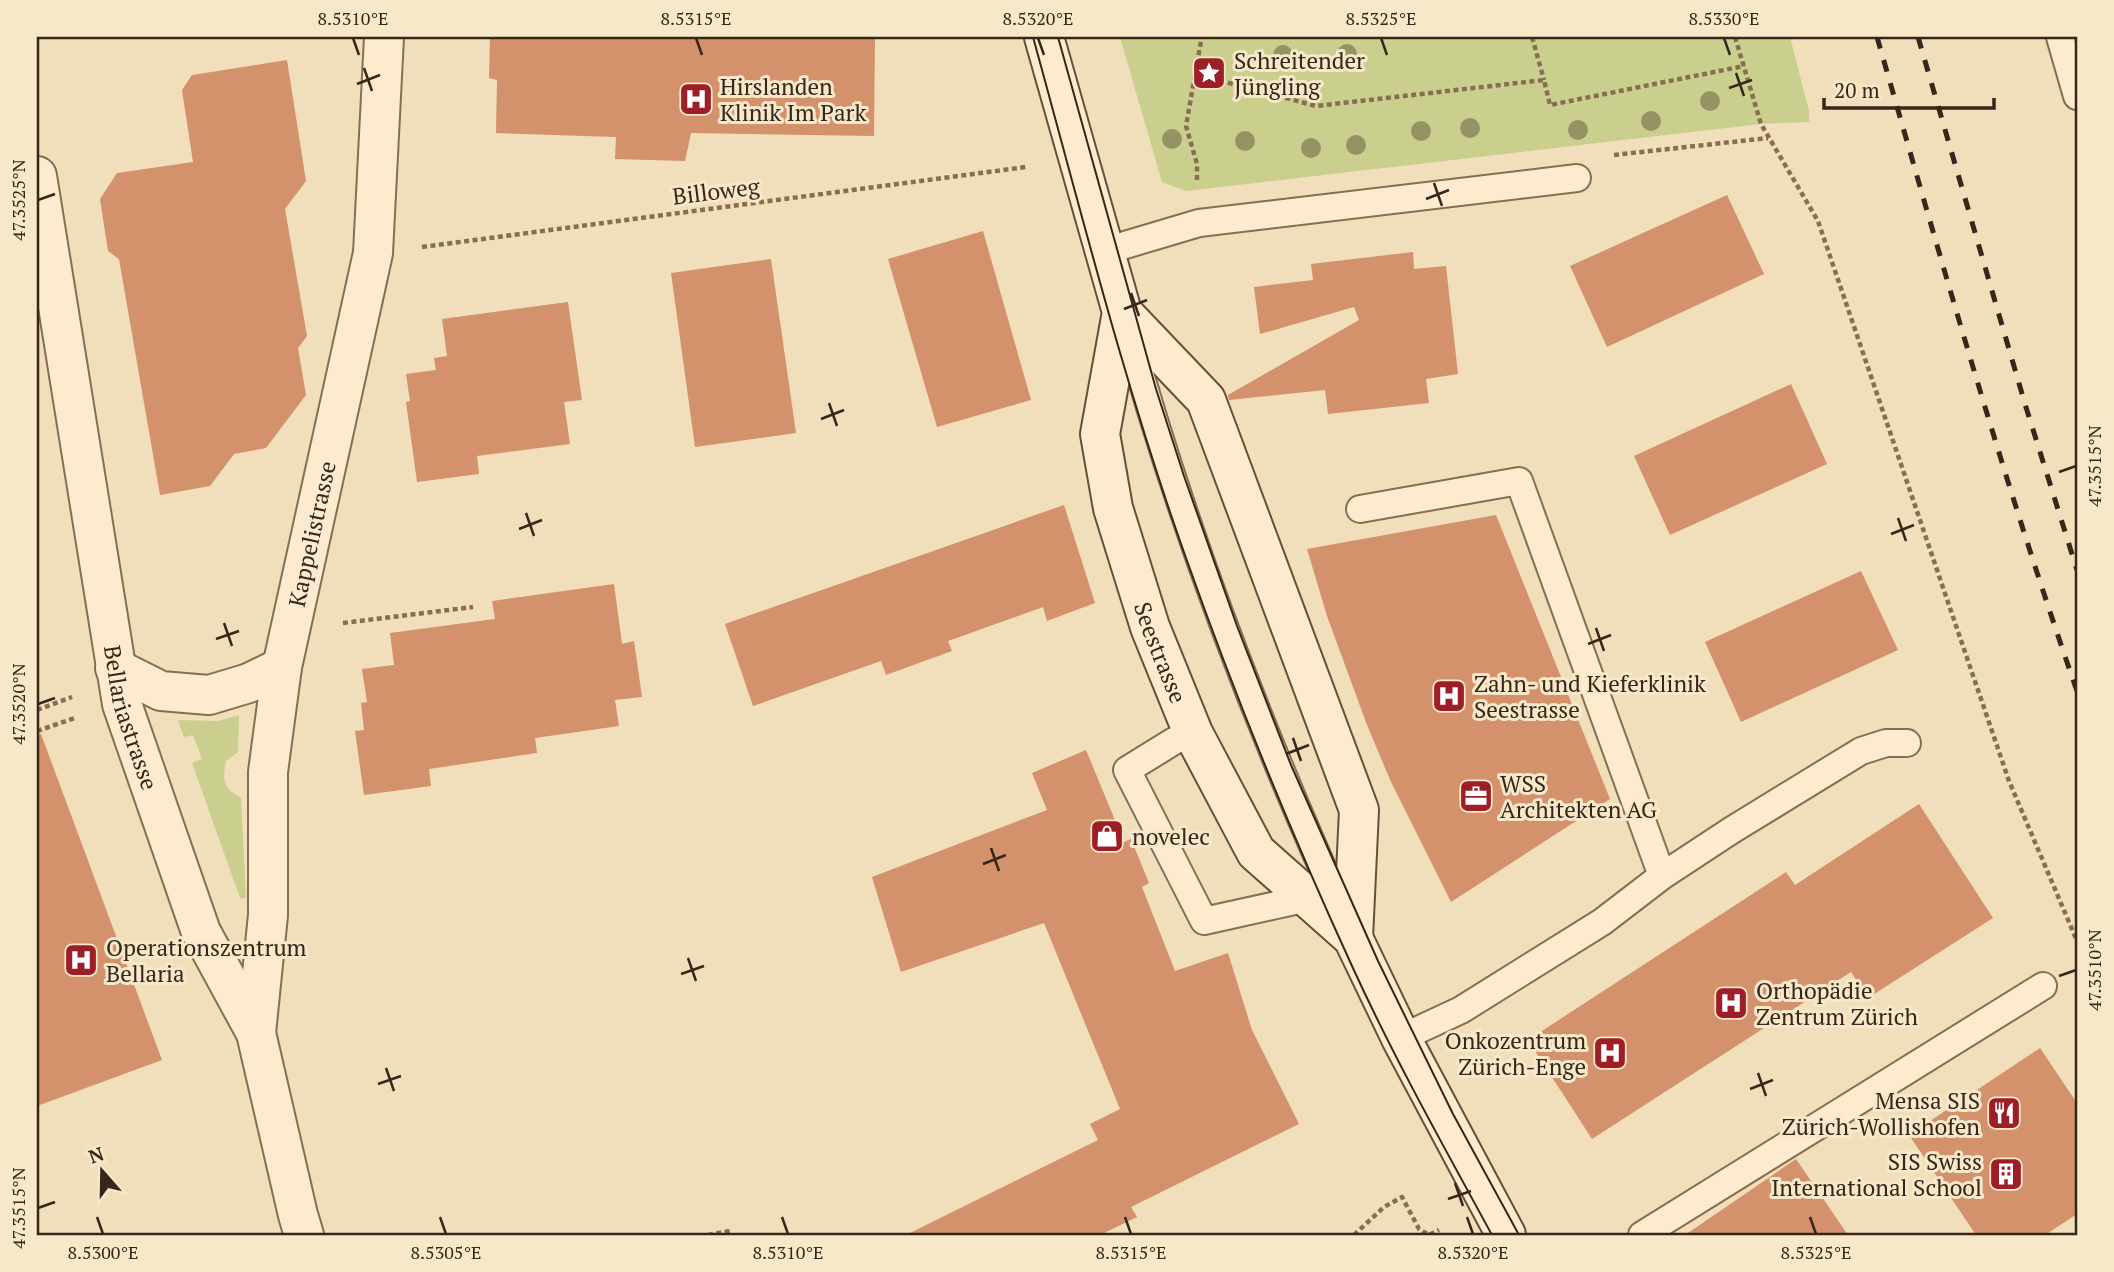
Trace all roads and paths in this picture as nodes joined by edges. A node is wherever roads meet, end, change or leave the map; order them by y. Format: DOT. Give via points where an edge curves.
graph roads {
  1 [pos="384,37"];
  2 [pos="1044,37"];
  3 [pos="1200,37"];
  4 [pos="1532,37"];
  5 [pos="1735,37"];
  6 [pos="2060,37"];
  7 [pos="1744,66"];
  8 [pos="1195,74"];
  9 [pos="1544,80"];
  10 [pos="2077,96"];
  11 [pos="1768,138"];
  12 [pos="1026,167"];
  13 [pos="37,176"];
  14 [pos="1577,178"];
  15 [pos="1199,223"];
  16 [pos="410,249"];
  17 [pos="1105,251"];
  18 [pos="1122,312"];
  19 [pos="1360,509"];
  20 [pos="472,607"];
  21 [pos="342,624"];
  22 [pos="282,667"];
  23 [pos="115,668"];
  24 [pos="60,702"];
  25 [pos="37,710"];
  26 [pos="76,717"];
  27 [pos="37,731"];
  28 [pos="1193,733"];
  29 [pos="1908,743"];
  30 [pos="1662,876"];
  31 [pos="1308,898"];
  32 [pos="1353,938"];
  33 [pos="2077,941"];
  34 [pos="2043,986"];
  35 [pos="256,1033"];
  36 [pos="1401,1038"];
  37 [pos="1439,1230"];
  38 [pos="304,1235"];
  39 [pos="708,1235"];
  40 [pos="731,1235"];
  41 [pos="1354,1235"];
  42 [pos="1506,1235"];
  43 [pos="1642,1235"];
  1 -- 22 [label="street, Kappelistrasse" via="373,253"];
  2 -- 17 [label="street, Seestrasse"];
  3 -- 8 [label="path"];
  4 -- 9 [label="path"];
  5 -- 7 [label="path"];
  6 -- 10 [label="lane"];
  7 -- 9 [label="path" via="1550,105"];
  7 -- 11 [label="path"];
  8 -- 9 [label="path" via="1316,106"];
  8 -- 15 [label="path" via="1186,126 1196,164"];
  11 -- 14 [label="path" via="1594,158"];
  11 -- 33 [label="path" via="1818,221 2010,781"];
  12 -- 16 [label="path, Billoweg"];
  13 -- 23 [label="street, Bellariastrasse"];
  14 -- 15 [label="lane"];
  15 -- 17 [label="lane"];
  17 -- 18 [label="street, Seestrasse"];
  18 -- 28 [label="street, Seestrasse" via="1100,434 1113,508 1150,627"];
  18 -- 32 [label="lane, Seestrasse" via="1152,417 1245,681"];
  18 -- 32 [label="street, Seestrasse" via="1206,400 1359,810"];
  19 -- 30 [label="lane" via="1519,481"];
  20 -- 21 [label="path"];
  22 -- 23 [label="street" via="209,695 161,691"];
  22 -- 35 [label="street, Kappelistrasse" via="268,772 268,915"];
  23 -- 35 [label="street, Bellariastrasse" via="122,704 201,932"];
  24 -- 25 [label="path"];
  26 -- 27 [label="path"];
  28 -- 31 [label="street, Seestrasse" via="1256,852"];
  28 -- 31 [label="lane" via="1127,770 1204,921"];
  29 -- 30 [label="lane" via="1886,743 1861,751"];
  30 -- 36 [label="lane" via="1602,922 1461,1010"];
  31 -- 32 [label="street, Seestrasse"];
  32 -- 36 [label="street, Seestrasse"];
  34 -- 43 [label="lane"];
  35 -- 38 [label="street, Bellariastrasse"];
  36 -- 42 [label="street, Seestrasse"];
  37 -- 41 [label="path" via="1429,1235 1419,1229 1402,1197"];
  39 -- 40 [label="path" via="730,1231"];
}
